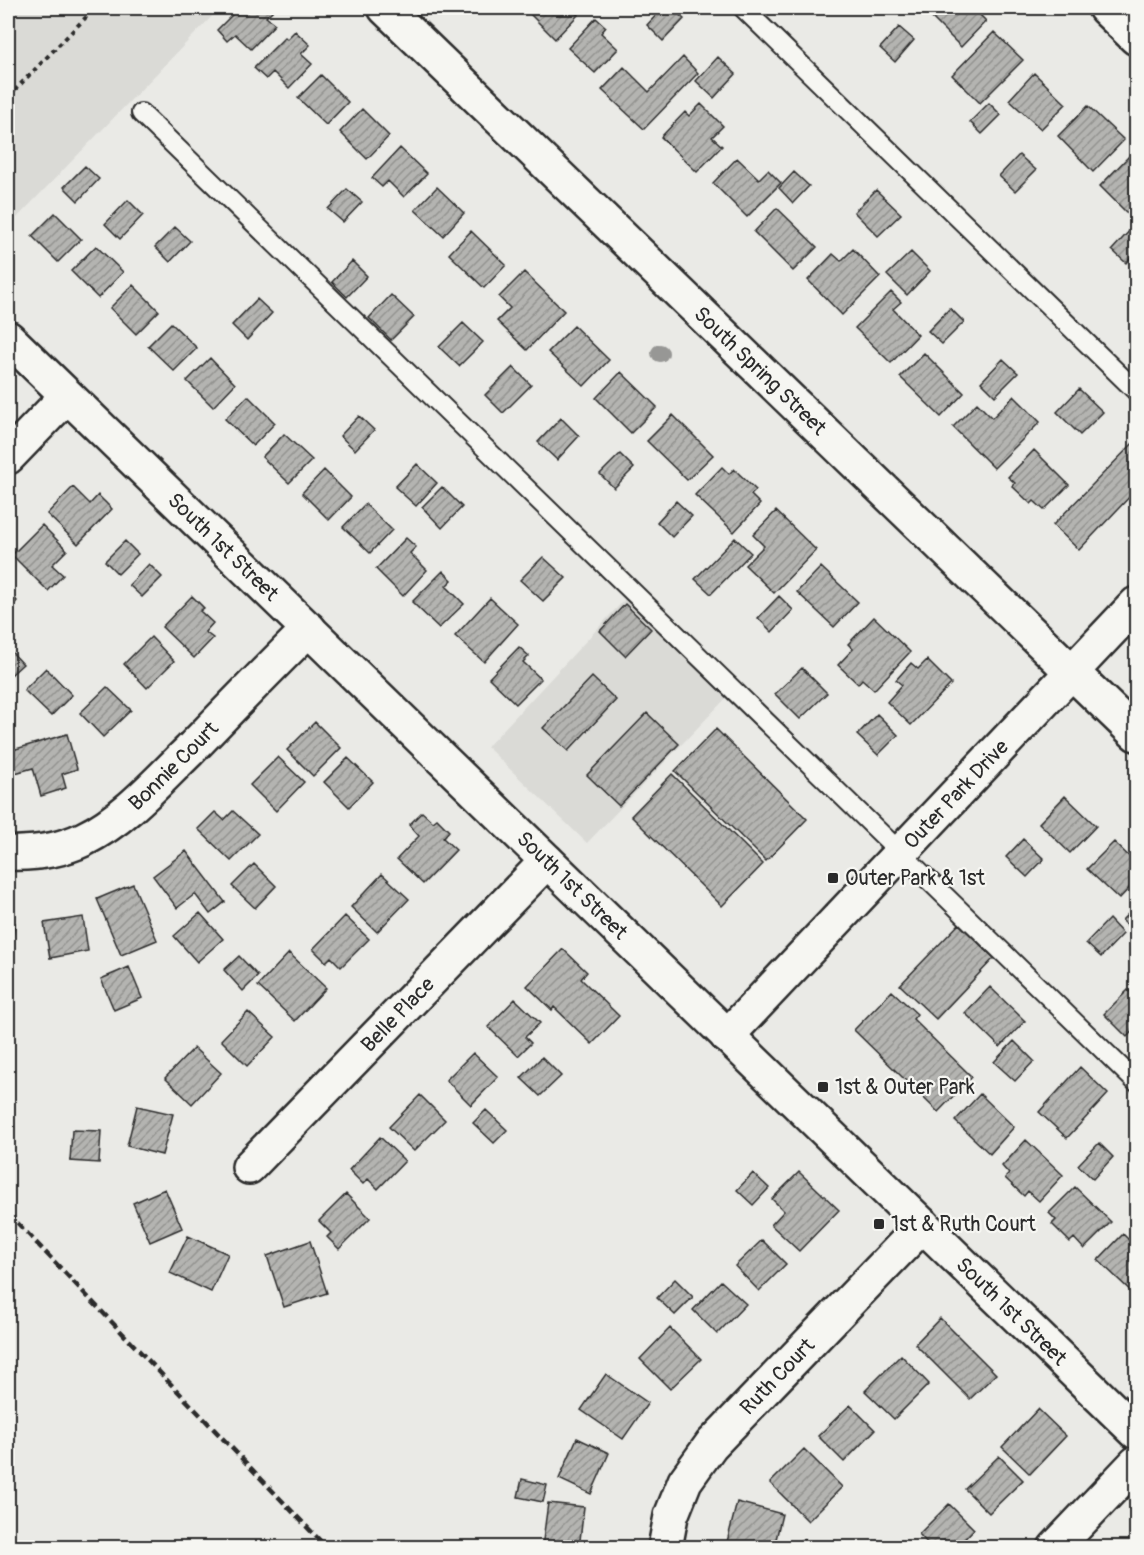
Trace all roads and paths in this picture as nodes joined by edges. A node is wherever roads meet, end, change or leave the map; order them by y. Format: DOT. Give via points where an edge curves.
graph roads {
  1 [pos="95,8"];
  2 [pos="385,8"];
  3 [pos="743,8"];
  4 [pos="1105,8"];
  5 [pos="1137,38"];
  6 [pos="8,97"];
  7 [pos="141,113"];
  8 [pos="8,338"];
  9 [pos="1137,391"];
  10 [pos="67,396"];
  11 [pos="8,457"];
  12 [pos="1137,604"];
  13 [pos="309,629"];
  14 [pos="1072,673"];
  15 [pos="1137,734"];
  16 [pos="8,853"];
  17 [pos="901,854"];
  18 [pos="547,861"];
  19 [pos="727,1036"];
  20 [pos="1137,1082"];
  21 [pos="249,1167"];
  22 [pos="923,1225"];
  23 [pos="1137,1432"];
  24 [pos="1137,1463"];
  25 [pos="665,1548"];
  26 [pos="1055,1548"];
  1 -- 6 [label="path"];
  2 -- 14 [label="street, South Spring Street"];
  3 -- 9 [label="lane"];
  4 -- 5 [label="street"];
  7 -- 17 [label="lane"];
  8 -- 10 [label="street, South 1st Street"];
  10 -- 11 [label="street"];
  10 -- 13 [label="street, South 1st Street"];
  12 -- 14 [label="street, Outer Park Drive"];
  13 -- 16 [label="street, Bonnie Court" via="150,790 107,826 56,849"];
  13 -- 18 [label="street, South 1st Street"];
  14 -- 15 [label="street, South Spring Street"];
  14 -- 17 [label="street, Outer Park Drive"];
  17 -- 19 [label="street, Outer Park Drive"];
  17 -- 20 [label="lane"];
  18 -- 19 [label="street, South 1st Street"];
  18 -- 21 [label="street, Belle Place"];
  19 -- 22 [label="street, South 1st Street"];
  22 -- 23 [label="street, South 1st Street"];
  22 -- 25 [label="street, Ruth Court" via="711,1445 685,1481"];
  24 -- 26 [label="street"];
}
